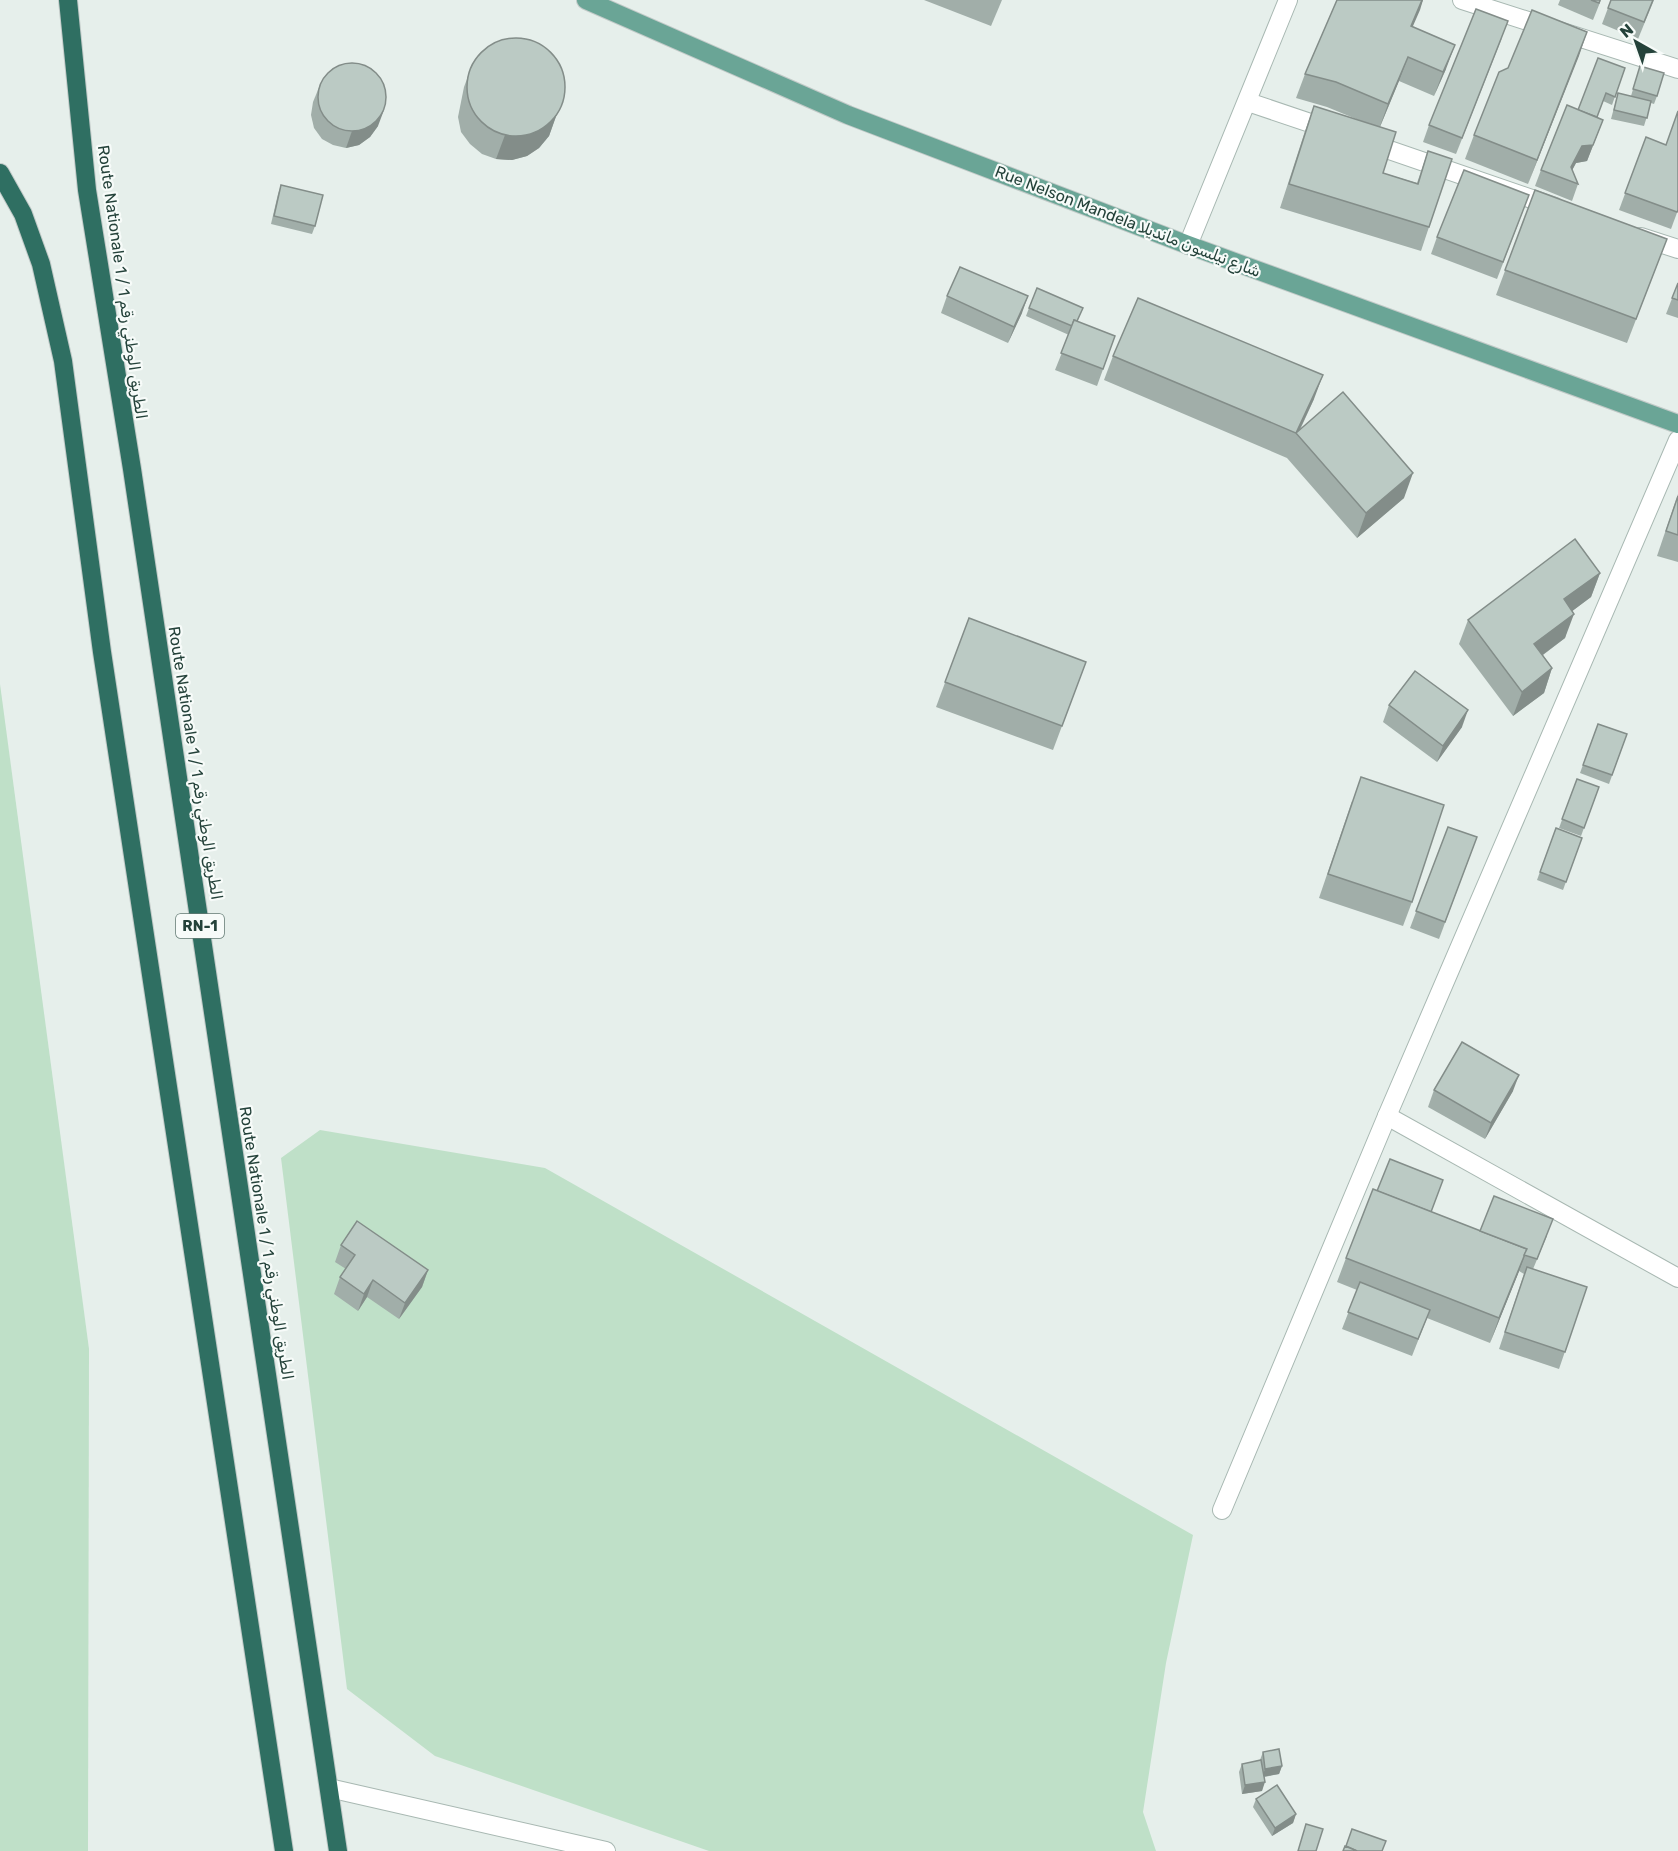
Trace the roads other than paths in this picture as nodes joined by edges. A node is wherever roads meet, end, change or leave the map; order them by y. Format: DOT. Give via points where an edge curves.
graph roads {
  1 [pos="68,0"];
  2 [pos="1288,0"];
  3 [pos="1462,0"];
  4 [pos="591,1"];
  5 [pos="1678,69"];
  6 [pos="1248,102"];
  7 [pos="0,173"];
  8 [pos="1576,214"];
  9 [pos="1621,230"];
  10 [pos="1188,245"];
  11 [pos="1678,249"];
  12 [pos="1678,424"];
  13 [pos="1678,440"];
  14 [pos="1387,1116"];
  15 [pos="1678,1278"];
  16 [pos="1222,1510"];
  17 [pos="329,1788"];
  18 [pos="284,1851"];
  19 [pos="338,1851"];
  20 [pos="606,1851"];
  1 -- 17 [label="highway, Route Nationale 1 / الطريق الوطني رقم 1 / RN-1" via="87,190"];
  2 -- 6 [label="street"];
  3 -- 5 [label="street"];
  4 -- 10 [label="main road, Rue Nelson Mandela شارع نيلسون مانديلا" via="848,115"];
  6 -- 8 [label="street"];
  6 -- 10 [label="street"];
  7 -- 18 [label="highway" via="23,214 41,264 63,361 102,652"];
  9 -- 11 [label="street"];
  10 -- 12 [label="main road, Rue Nelson Mandela شارع نيلسون مانديلا"];
  13 -- 14 [label="street"];
  14 -- 15 [label="street"];
  14 -- 16 [label="street"];
  17 -- 19 [label="highway, Route Nationale 1 / الطريق الوطني رقم 1 / RN-1"];
  17 -- 20 [label="street"];
}
